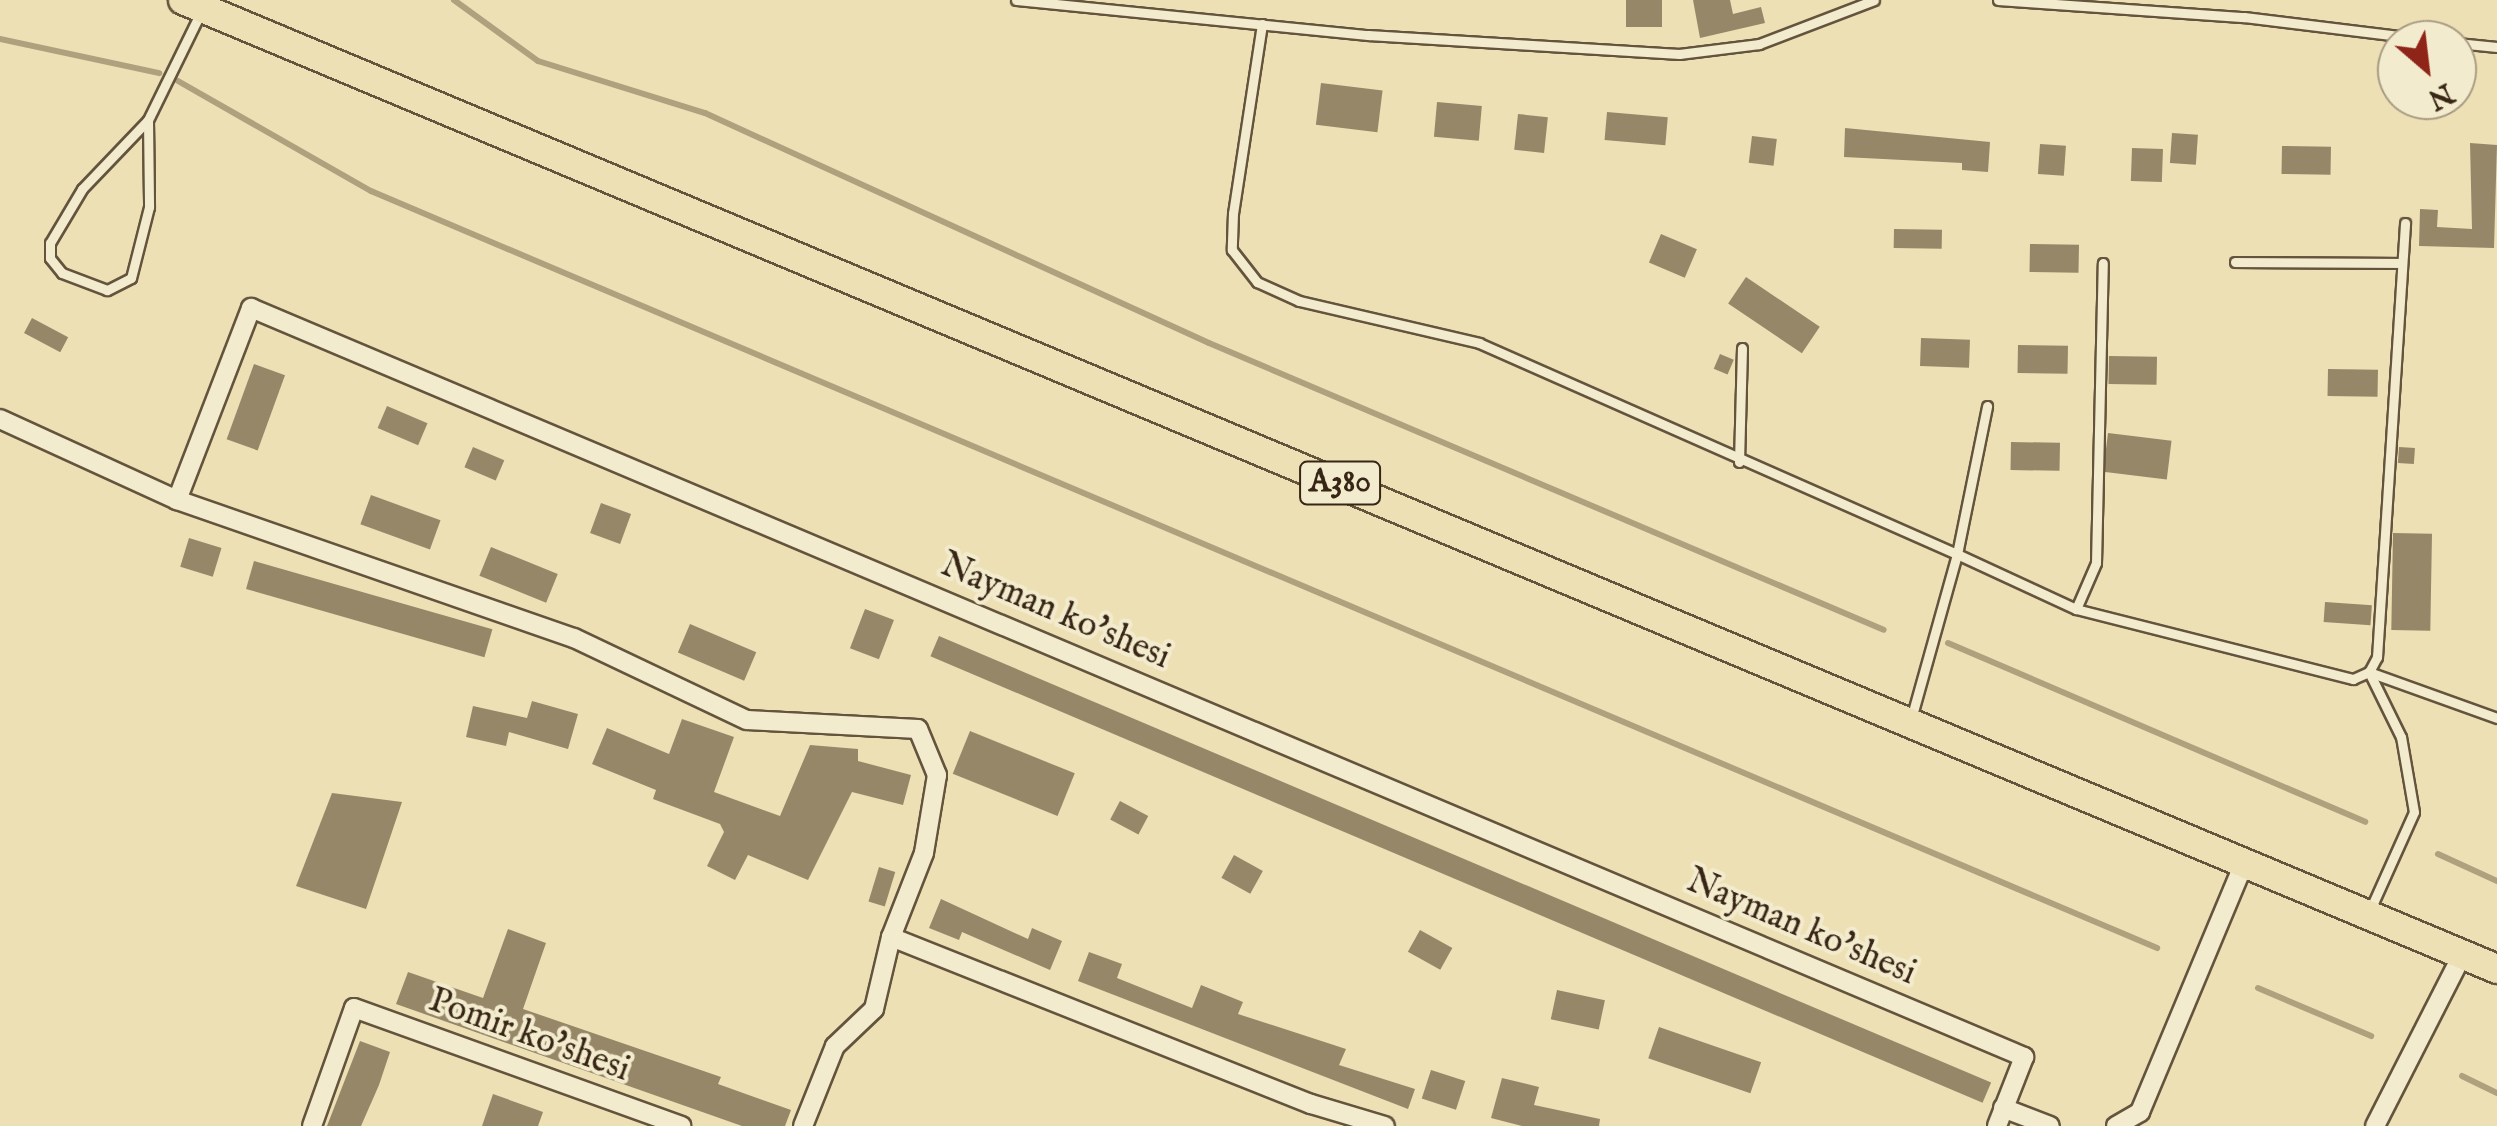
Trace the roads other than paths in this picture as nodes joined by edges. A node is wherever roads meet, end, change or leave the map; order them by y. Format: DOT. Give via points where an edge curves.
graph roads {
  1 [pos="1016,0"];
  2 [pos="1874,0"];
  3 [pos="1998,0"];
  4 [pos="193,4"];
  5 [pos="1262,24"];
  6 [pos="2377,33"];
  7 [pos="148,120"];
  8 [pos="2404,223"];
  9 [pos="2104,262"];
  10 [pos="2235,262"];
  11 [pos="2402,263"];
  12 [pos="1742,348"];
  13 [pos="1988,406"];
  14 [pos="0,419"];
  15 [pos="1739,462"];
  16 [pos="177,500"];
  17 [pos="1956,554"];
  18 [pos="2076,609"];
  19 [pos="2370,672"];
  20 [pos="2497,718"];
  21 [pos="1910,721"];
  22 [pos="2245,862"];
  23 [pos="2368,913"];
  24 [pos="892,937"];
  25 [pos="2463,953"];
  26 [pos="2497,968"];
  27 [pos="2000,1117"];
  28 [pos="312,1126"];
  29 [pos="682,1126"];
  30 [pos="803,1126"];
  31 [pos="1385,1126"];
  32 [pos="2050,1126"];
  33 [pos="2116,1126"];
  34 [pos="2375,1126"];
  1 -- 5 [label="lane"];
  2 -- 5 [label="lane" via="1759,44 1679,54"];
  3 -- 6 [label="lane"];
  4 -- 7 [label="lane"];
  4 -- 21 [label="highway, A380"];
  5 -- 15 [label="lane" via="1232,213 1232,250 1257,282 1299,302 1480,343"];
  7 -- 7 [label="lane" via="82,189 50,243 50,258 62,273 107,290 130,278 148,206"];
  8 -- 11 [label="lane"];
  9 -- 18 [label="lane" via="2096,563"];
  10 -- 11 [label="lane"];
  11 -- 19 [label="lane" via="2377,657"];
  12 -- 15 [label="lane"];
  13 -- 17 [label="lane"];
  14 -- 16 [label="street"];
  15 -- 17 [label="lane"];
  16 -- 24 [label="street" via="574,638 747,720 918,730 938,774 924,853"];
  16 -- 27 [label="street, Nayman ko'shesi" via="251,308 2024,1057"];
  17 -- 18 [label="lane"];
  17 -- 21 [label="lane"];
  18 -- 19 [label="lane" via="2353,679"];
  19 -- 20 [label="lane"];
  19 -- 23 [label="lane" via="2400,736 2414,812"];
  21 -- 22 [label="highway, A380"];
  22 -- 23 [label="highway, A380"];
  22 -- 33 [label="street" via="2140,1112"];
  23 -- 25 [label="highway, A380"];
  24 -- 30 [label="street" via="874,1008 834,1046"];
  24 -- 31 [label="street" via="1311,1104"];
  25 -- 26 [label="highway, A380"];
  25 -- 34 [label="street"];
  27 -- 32 [label="street"];
  28 -- 29 [label="street, Pomir ko'shesi" via="354,1008"];
}
